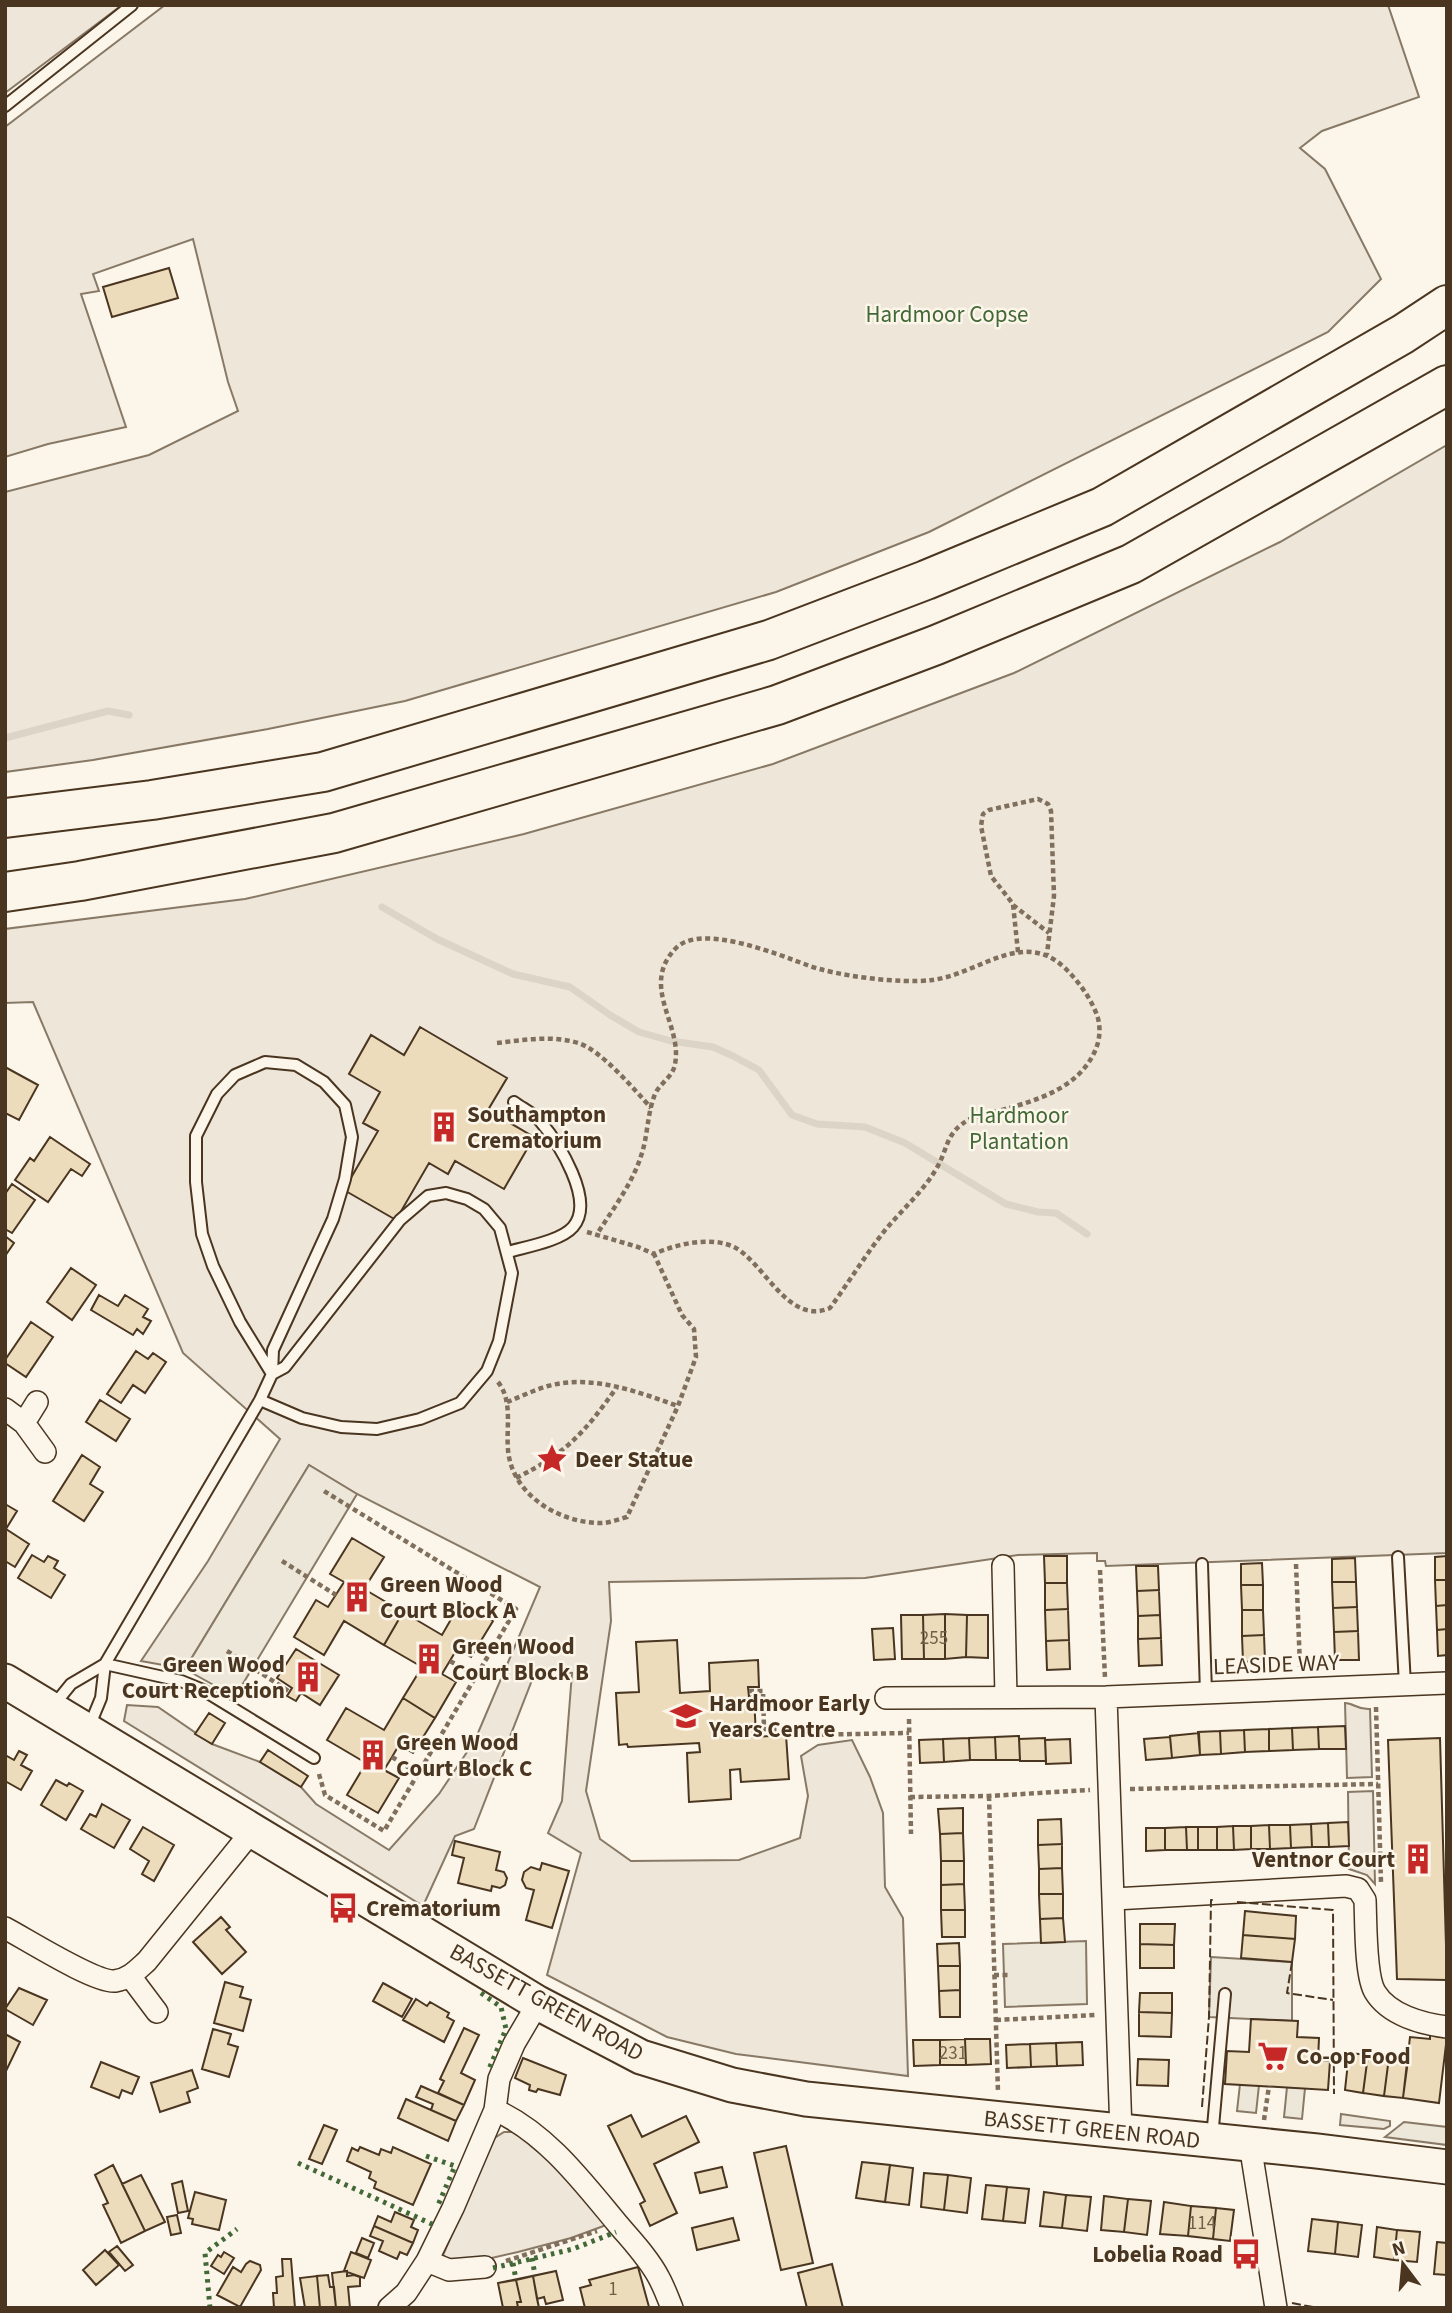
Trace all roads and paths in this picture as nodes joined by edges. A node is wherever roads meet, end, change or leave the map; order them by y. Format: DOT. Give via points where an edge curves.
graph roads {
  1 [pos="132,5"];
  2 [pos="5,106"];
  3 [pos="1447,305"];
  4 [pos="1447,385"];
  5 [pos="5,818"];
  6 [pos="80,881"];
  7 [pos="5,884"];
  8 [pos="5,892"];
  9 [pos="1013,904"];
  10 [pos="1049,933"];
  11 [pos="1018,951"];
  12 [pos="1047,954"];
  13 [pos="497,1043"];
  14 [pos="514,1102"];
  15 [pos="651,1108"];
  16 [pos="572,1228"];
  17 [pos="597,1234"];
  18 [pos="508,1252"];
  19 [pos="654,1254"];
  20 [pos="487,1371"];
  21 [pos="272,1374"];
  22 [pos="617,1387"];
  23 [pos="260,1400"];
  24 [pos="37,1402"];
  25 [pos="507,1402"];
  26 [pos="678,1406"];
  27 [pos="5,1409"];
  28 [pos="24,1423"];
  29 [pos="45,1452"];
  30 [pos="516,1478"];
  31 [pos="324,1491"];
  32 [pos="1398,1557"];
  33 [pos="282,1561"];
  34 [pos="1202,1564"];
  35 [pos="1296,1564"];
  36 [pos="1003,1566"];
  37 [pos="1100,1570"];
  38 [pos="336,1595"];
  39 [pos="227,1651"];
  40 [pos="450,1661"];
  41 [pos="105,1664"];
  42 [pos="477,1676"];
  43 [pos="5,1681"];
  44 [pos="1447,1683"];
  45 [pos="1405,1685"];
  46 [pos="1376,1686"];
  47 [pos="1301,1689"];
  48 [pos="749,1691"];
  49 [pos="290,1692"];
  50 [pos="1206,1693"];
  51 [pos="909,1697"];
  52 [pos="1006,1697"];
  53 [pos="1106,1697"];
  54 [pos="886,1698"];
  55 [pos="50,1710"];
  56 [pos="87,1732"];
  57 [pos="909,1733"];
  58 [pos="392,1757"];
  59 [pos="314,1758"];
  60 [pos="419,1774"];
  61 [pos="1378,1784"];
  62 [pos="1110,1790"];
  63 [pos="989,1796"];
  64 [pos="910,1797"];
  65 [pos="252,1831"];
  66 [pos="911,1834"];
  67 [pos="1382,1894"];
  68 [pos="1114,1899"];
  69 [pos="5,1928"];
  70 [pos="994,1975"];
  71 [pos="1010,1975"];
  72 [pos="130,1976"];
  73 [pos="1225,1994"];
  74 [pos="538,2003"];
  75 [pos="157,2012"];
  76 [pos="1117,2014"];
  77 [pos="996,2020"];
  78 [pos="1447,2027"];
  79 [pos="1269,2086"];
  80 [pos="998,2087"];
  81 [pos="1268,2096"];
  82 [pos="495,2110"];
  83 [pos="1121,2132"];
  84 [pos="1212,2141"];
  85 [pos="1250,2144"];
  86 [pos="1447,2167"];
  87 [pos="616,2222"];
  88 [pos="427,2261"];
  89 [pos="485,2267"];
  90 [pos="389,2308"];
  91 [pos="672,2308"];
  92 [pos="1276,2308"];
  1 -- 2 [label="lane"];
  3 -- 5 [label="highway" via="1102,507 769,640 323,772"];
  4 -- 6 [label="highway" via="1131,564 777,705 334,833"];
  6 -- 7 [label="highway"];
  6 -- 8 [label="highway"];
  9 -- 10 [label="path"];
  9 -- 10 [label="path" via="991,876 981,826 983,814 1038,799 1051,811 1054,896"];
  9 -- 11 [label="path"];
  10 -- 12 [label="path"];
  11 -- 12 [label="path"];
  11 -- 15 [label="path" via="954,975 912,982 813,967 719,939 685,941 661,973 675,1064 656,1091"];
  12 -- 19 [label="path" via="1080,983 1097,1017 1100,1032 1090,1063 1055,1092 959,1125 950,1134 934,1172 830,1308 809,1313 790,1301 735,1248 701,1242"];
  13 -- 15 [label="path" via="541,1038 580,1043 610,1065"];
  14 -- 16 [label="lane" via="538,1119 574,1176 579,1216"];
  15 -- 17 [label="path" via="633,1178"];
  16 -- 17 [label="path"];
  16 -- 18 [label="lane"];
  17 -- 19 [label="path"];
  18 -- 20 [label="lane" via="512,1273 499,1341"];
  18 -- 21 [label="lane" via="499,1228 484,1209 446,1193 428,1196 400,1220 285,1367"];
  19 -- 26 [label="path" via="696,1340 696,1357"];
  20 -- 23 [label="lane" via="460,1403 377,1429 302,1418"];
  20 -- 25 [label="path"];
  21 -- 21 [label="lane" via="273,1350 333,1219 352,1137 345,1105 324,1082 296,1065 265,1062 235,1075 217,1094 196,1136 196,1182 202,1234 213,1266"];
  21 -- 23 [label="lane"];
  22 -- 25 [label="path" via="564,1383"];
  22 -- 26 [label="path"];
  22 -- 30 [label="path" via="571,1445"];
  23 -- 41 [label="lane"];
  24 -- 28 [label="street"];
  25 -- 30 [label="path" via="508,1452"];
  26 -- 30 [label="path" via="627,1517 604,1523 559,1514 534,1500"];
  27 -- 28 [label="street"];
  28 -- 29 [label="street"];
  31 -- 42 [label="path" via="516,1609"];
  32 -- 45 [label="lane"];
  33 -- 38 [label="path"];
  34 -- 50 [label="lane"];
  35 -- 47 [label="path"];
  36 -- 52 [label="street"];
  37 -- 53 [label="path"];
  39 -- 49 [label="path"];
  40 -- 42 [label="path"];
  41 -- 55 [label="lane" via="71,1684"];
  41 -- 56 [label="lane" via="101,1698"];
  41 -- 59 [label="lane" via="204,1690"];
  42 -- 60 [label="path"];
  43 -- 55 [label="main road, BASSETT GREEN ROAD"];
  44 -- 45 [label="street, LEASIDE WAY"];
  45 -- 46 [label="street, LEASIDE WAY"];
  46 -- 47 [label="street, LEASIDE WAY"];
  46 -- 61 [label="path"];
  47 -- 50 [label="street, LEASIDE WAY"];
  48 -- 57 [label="path" via="762,1691 764,1729 800,1735"];
  50 -- 53 [label="street, LEASIDE WAY"];
  51 -- 52 [label="street, LEASIDE WAY"];
  51 -- 54 [label="street, LEASIDE WAY"];
  51 -- 57 [label="path"];
  52 -- 53 [label="street, LEASIDE WAY"];
  53 -- 62 [label="street"];
  55 -- 56 [label="main road, BASSETT GREEN ROAD"];
  56 -- 65 [label="main road, BASSETT GREEN ROAD"];
  57 -- 64 [label="path"];
  58 -- 60 [label="path"];
  59 -- 60 [label="path" via="324,1795 384,1831"];
  61 -- 62 [label="path"];
  61 -- 67 [label="path"];
  62 -- 63 [label="path"];
  62 -- 68 [label="street"];
  63 -- 64 [label="path"];
  63 -- 70 [label="path"];
  64 -- 66 [label="path"];
  65 -- 72 [label="street"];
  65 -- 74 [label="main road, BASSETT GREEN ROAD"];
  68 -- 76 [label="street"];
  68 -- 78 [label="street" via="1358,1889 1365,1900 1375,1992 1402,2015"];
  69 -- 72 [label="street" via="93,1975 112,1981"];
  70 -- 71 [label="path"];
  70 -- 77 [label="path"];
  72 -- 75 [label="street"];
  73 -- 84 [label="lane"];
  74 -- 82 [label="street" via="499,2079"];
  74 -- 83 [label="main road, BASSETT GREEN ROAD" via="641,2057 732,2085 806,2099"];
  76 -- 77 [label="path"];
  76 -- 83 [label="street"];
  77 -- 80 [label="path"];
  79 -- 81 [label="path"];
  82 -- 87 [label="street" via="512,2117 557,2155"];
  82 -- 88 [label="street"];
  83 -- 84 [label="main road, BASSETT GREEN ROAD"];
  84 -- 85 [label="main road, BASSETT GREEN ROAD"];
  85 -- 86 [label="main road, BASSETT GREEN ROAD"];
  85 -- 92 [label="street"];
  87 -- 89 [label="path" via="584,2237"];
  87 -- 91 [label="street" via="659,2277"];
  88 -- 89 [label="street" via="449,2270"];
  88 -- 90 [label="street"];
}
